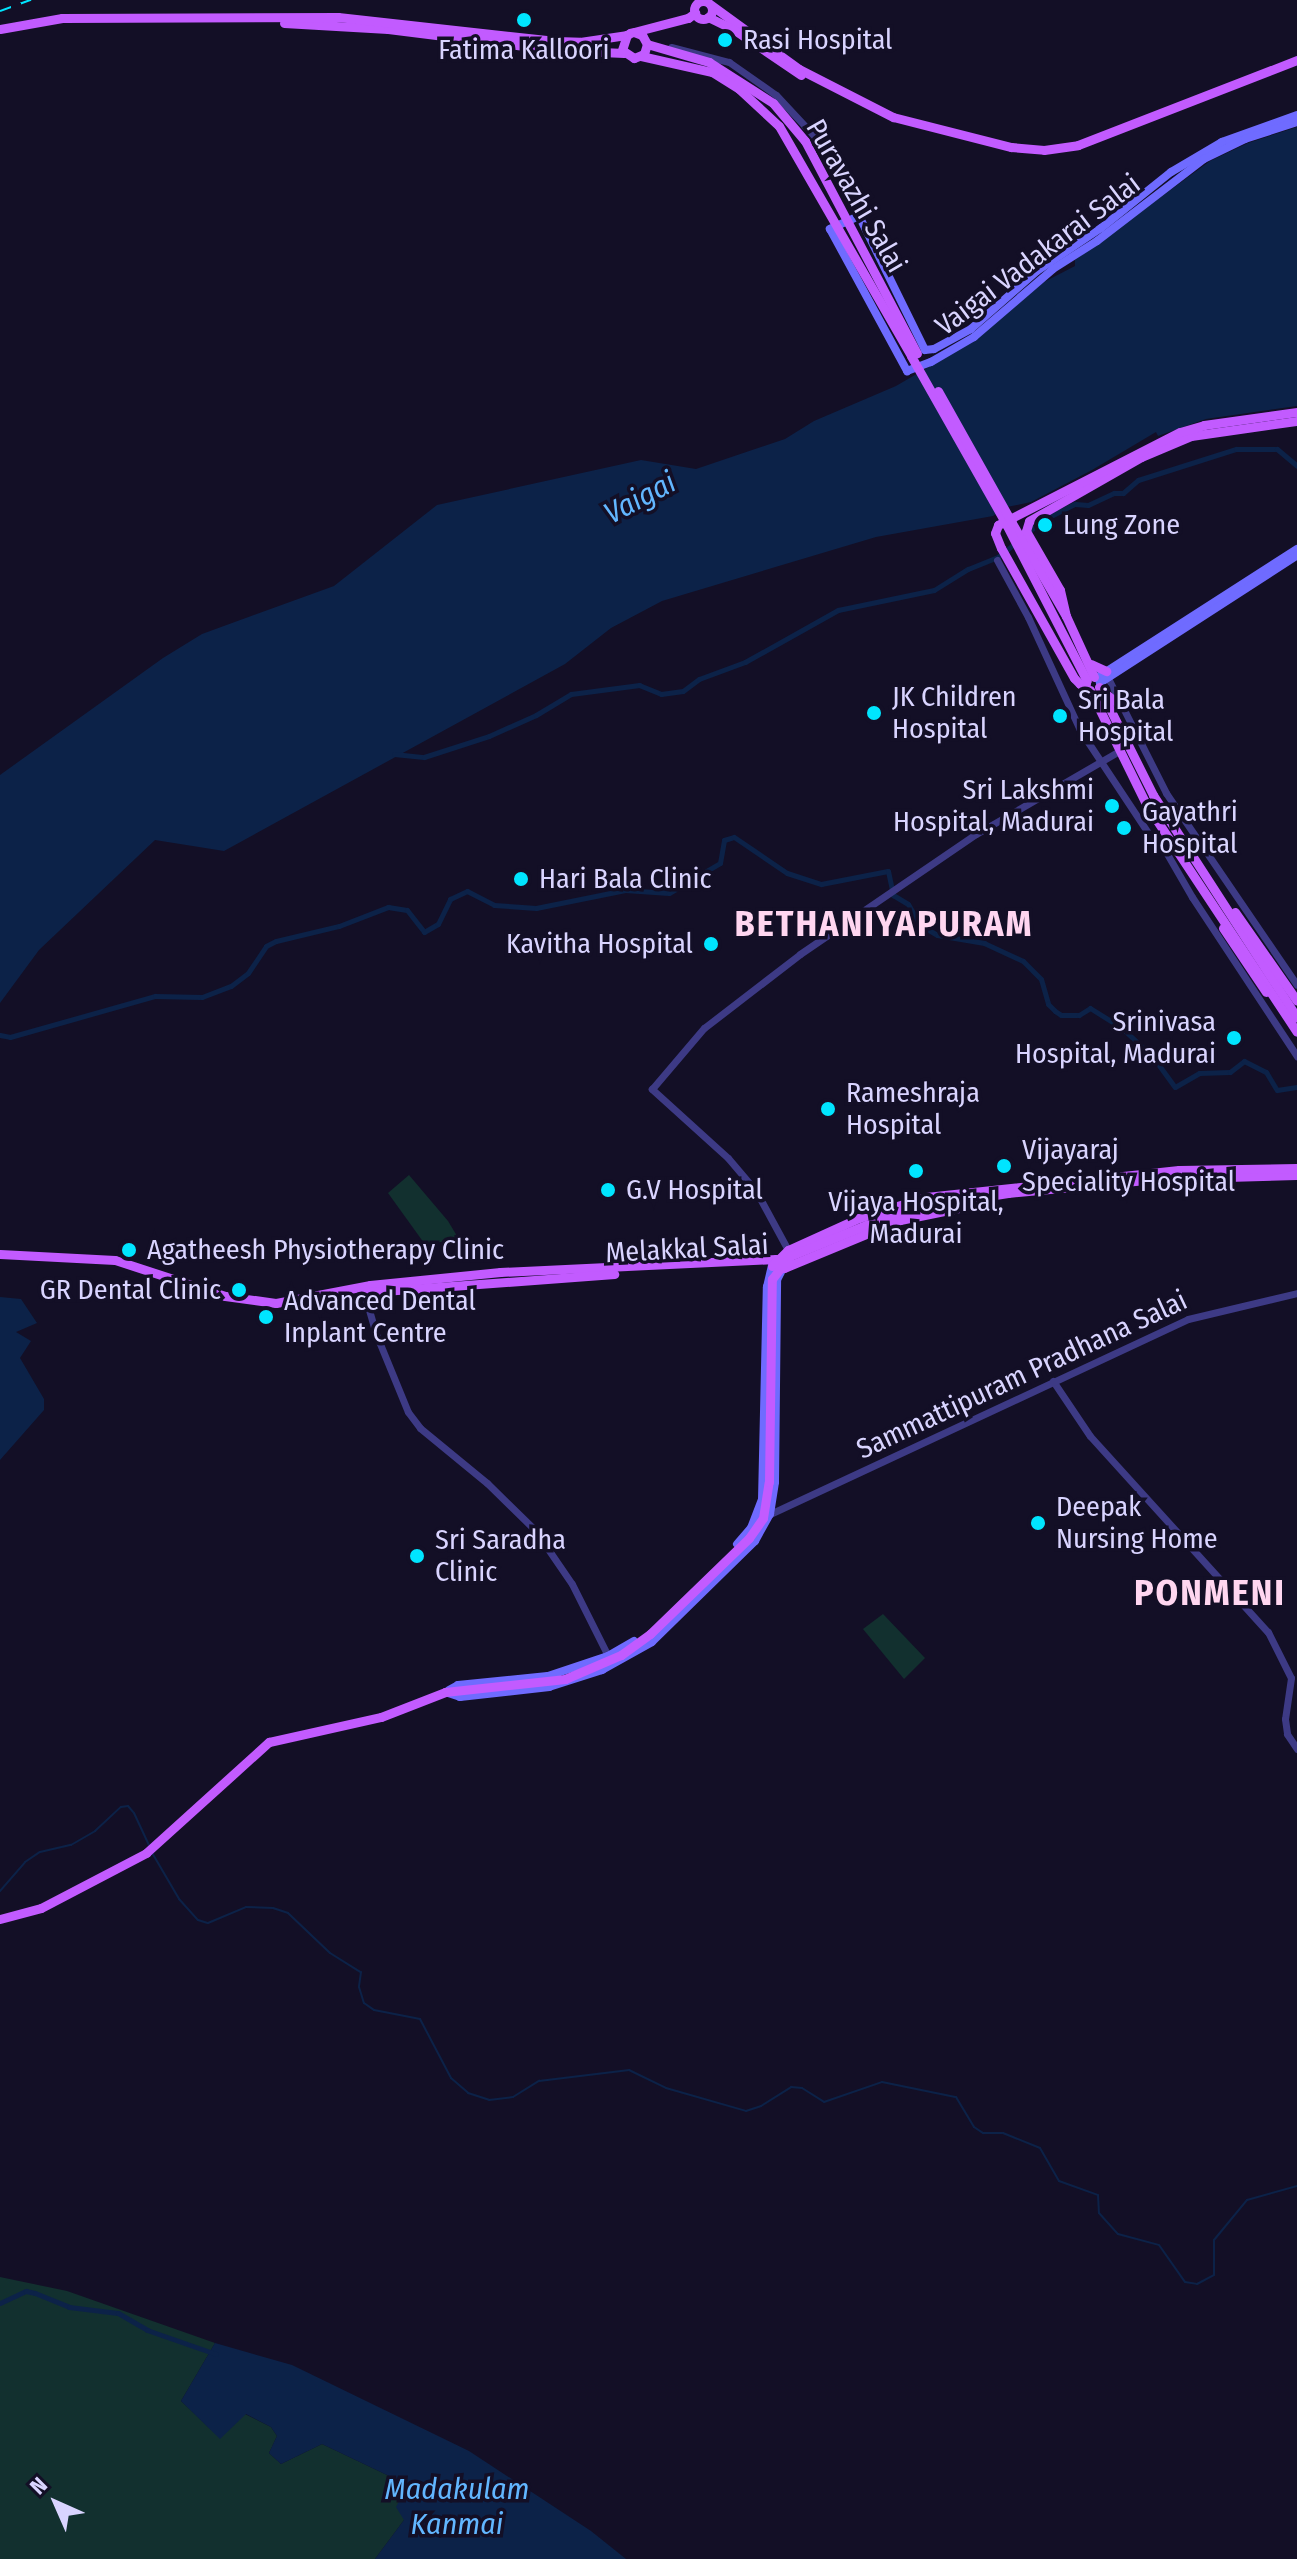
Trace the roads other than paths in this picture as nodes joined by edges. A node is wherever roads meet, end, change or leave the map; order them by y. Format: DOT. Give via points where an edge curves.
graph roads {
  1 [pos="708,3"];
  2 [pos="698,11"];
  3 [pos="249,19"];
  4 [pos="0,26"];
  5 [pos="630,33"];
  6 [pos="647,43"];
  7 [pos="665,49"];
  8 [pos="624,53"];
  9 [pos="641,56"];
  10 [pos="1297,60"];
  11 [pos="830,85"];
  12 [pos="1297,115"];
  13 [pos="1297,122"];
  14 [pos="859,216"];
  15 [pos="847,219"];
  16 [pos="833,226"];
  17 [pos="914,355"];
  18 [pos="1297,412"];
  19 [pos="1297,421"];
  20 [pos="1021,538"];
  21 [pos="1297,549"];
  22 [pos="1001,555"];
  23 [pos="1297,555"];
  24 [pos="1097,682"];
  25 [pos="1122,707"];
  26 [pos="1119,751"];
  27 [pos="1100,760"];
  28 [pos="1217,891"];
  29 [pos="1218,912"];
  30 [pos="1297,985"];
  31 [pos="1297,1001"];
  32 [pos="1297,1018"];
  33 [pos="1297,1032"];
  34 [pos="1297,1042"];
  35 [pos="1297,1056"];
  36 [pos="1297,1168"];
  37 [pos="1297,1175"];
  38 [pos="1035,1189"];
  39 [pos="788,1250"];
  40 [pos="0,1254"];
  41 [pos="774,1263"];
  42 [pos="784,1268"];
  43 [pos="363,1289"];
  44 [pos="1297,1293"];
  45 [pos="1053,1381"];
  46 [pos="760,1511"];
  47 [pos="770,1514"];
  48 [pos="608,1656"];
  49 [pos="590,1663"];
  50 [pos="594,1673"];
  51 [pos="445,1692"];
  52 [pos="1297,1749"];
  53 [pos="0,1919"];
  1 -- 2 [label="main road"];
  1 -- 2 [label="main road" via="702,1"];
  1 -- 11 [label="main road" via="799,69"];
  2 -- 5 [label="main road"];
  2 -- 6 [label="main road" via="654,32"];
  2 -- 11 [label="main road" via="792,71"];
  3 -- 4 [label="main road" via="62,18"];
  3 -- 5 [label="main road" via="338,17 556,41"];
  3 -- 8 [label="main road"];
  5 -- 6 [label="main road"];
  5 -- 8 [label="main road" via="621,45"];
  6 -- 7 [label="main road, Puravazhi Salai"];
  6 -- 9 [label="main road"];
  7 -- 14 [label="street" via="729,62 776,95 817,139"];
  7 -- 15 [label="main road, Puravazhi Salai" via="709,62 773,103 805,141"];
  8 -- 9 [label="main road"];
  9 -- 16 [label="main road, Puravazhi Salai" via="712,72 762,107 791,143"];
  10 -- 11 [label="main road" via="1059,149 1011,147 893,117"];
  12 -- 14 [label="main road, Vaigai Vadakarai Salai" via="1222,142 1159,180 1044,266 971,329 934,349 925,350"];
  13 -- 16 [label="main road, Vaigai Vadakarai Salai" via="1204,159 1053,269 974,337 907,371"];
  14 -- 15 [label="main road"];
  15 -- 16 [label="main road"];
  15 -- 17 [label="main road, Puravazhi Salai"];
  16 -- 17 [label="main road, Puravazhi Salai"];
  17 -- 20 [label="main road, bridge"];
  18 -- 22 [label="main road" via="1204,425 1159,441 1000,523 995,533"];
  19 -- 20 [label="main road" via="1191,436 1141,457 1033,518"];
  20 -- 24 [label="main road"];
  20 -- 24 [label="main road"];
  21 -- 24 [label="main road"];
  22 -- 24 [label="main road" via="1074,678 1080,684"];
  22 -- 27 [label="street" via="1080,730"];
  23 -- 24 [label="main road"];
  24 -- 25 [label="main road"];
  24 -- 26 [label="main road"];
  24 -- 28 [label="main road" via="1153,795"];
  25 -- 30 [label="street" via="1166,793"];
  26 -- 27 [label="street"];
  26 -- 29 [label="main road" via="1146,804"];
  27 -- 35 [label="street"];
  27 -- 39 [label="street" via="987,827 833,931 704,1028 652,1089 711,1139 737,1169 777,1224"];
  28 -- 31 [label="main road"];
  28 -- 32 [label="main road"];
  29 -- 33 [label="main road"];
  29 -- 34 [label="main road"];
  36 -- 38 [label="main road" via="1179,1170"];
  37 -- 38 [label="main road"];
  38 -- 39 [label="main road" via="997,1187 899,1203"];
  38 -- 42 [label="main road" via="900,1220"];
  38 -- 51 [label="main road, bridge" via="913,1208 790,1256 772,1279 769,1482 763,1518 749,1538 650,1634 621,1655 565,1679"];
  39 -- 41 [label="main road"];
  40 -- 43 [label="main road, Melakkal Salai" via="115,1260 251,1302 290,1303"];
  41 -- 42 [label="main road, Melakkal Salai"];
  41 -- 43 [label="main road, Melakkal Salai" via="500,1272"];
  41 -- 46 [label="main road" via="767,1287"];
  42 -- 47 [label="main road" via="777,1280 775,1482"];
  43 -- 48 [label="street" via="408,1412 535,1530 572,1584"];
  44 -- 45 [label="street, Sammattipuram Pradhana Salai" via="1188,1319"];
  45 -- 47 [label="street, Sammattipuram Pradhana Salai"];
  45 -- 52 [label="street" via="1090,1436 1268,1632 1291,1678 1285,1719"];
  46 -- 47 [label="main road"];
  46 -- 48 [label="main road" via="734,1548 640,1638"];
  47 -- 50 [label="main road" via="755,1541 652,1642"];
  48 -- 49 [label="main road"];
  49 -- 50 [label="main road"];
  49 -- 51 [label="main road" via="548,1676 458,1685"];
  50 -- 51 [label="main road" via="549,1687 460,1697"];
  51 -- 53 [label="main road" via="381,1717 269,1742 146,1853 41,1908"];
}
